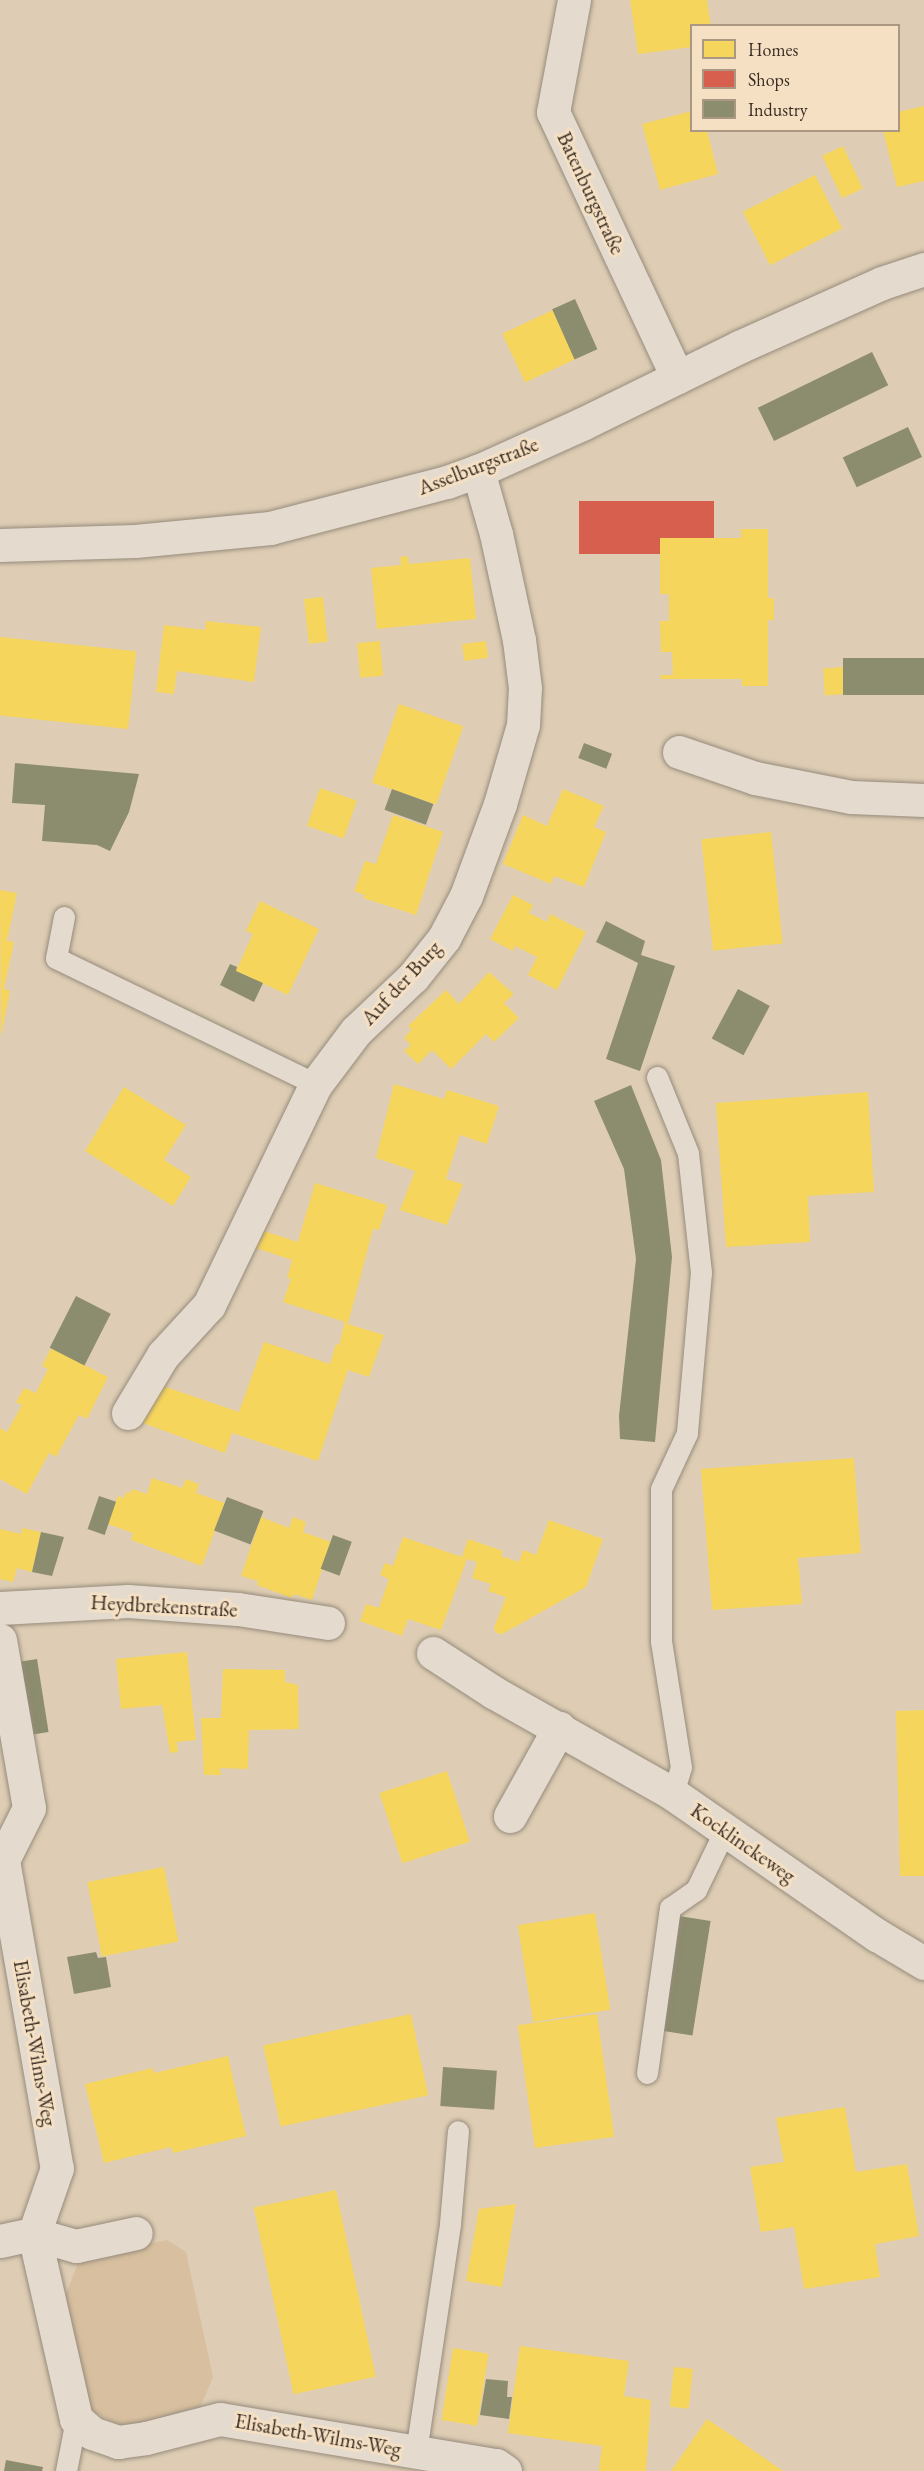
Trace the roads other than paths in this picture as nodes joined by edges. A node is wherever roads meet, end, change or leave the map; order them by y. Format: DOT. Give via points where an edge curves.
graph roads {
  1 [pos="574,0"];
  2 [pos="924,269"];
  3 [pos="677,377"];
  4 [pos="478,471"];
  5 [pos="0,545"];
  6 [pos="679,752"];
  7 [pos="924,800"];
  8 [pos="64,917"];
  9 [pos="657,1077"];
  10 [pos="316,1084"];
  11 [pos="128,1413"];
  12 [pos="0,1608"];
  13 [pos="328,1623"];
  14 [pos="0,1640"];
  15 [pos="433,1653"];
  16 [pos="559,1728"];
  17 [pos="673,1794"];
  18 [pos="510,1816"];
  19 [pos="725,1830"];
  20 [pos="924,1963"];
  21 [pos="647,2073"];
  22 [pos="458,2131"];
  23 [pos="136,2233"];
  24 [pos="34,2234"];
  25 [pos="0,2241"];
  26 [pos="76,2419"];
  27 [pos="416,2452"];
  28 [pos="66,2471"];
  29 [pos="505,2471"];
  1 -- 3 [label="street, Batenburgstraße" via="553,112"];
  2 -- 3 [label="street, Asselburgstraße" via="882,283"];
  3 -- 4 [label="street, Asselburgstraße"];
  4 -- 5 [label="street, Asselburgstraße" via="413,492 270,528 135,541"];
  4 -- 10 [label="street, Auf der Burg" via="494,523 519,640 525,688 523,725 470,886 444,938 414,977 356,1031"];
  6 -- 7 [label="street" via="756,778 851,797"];
  8 -- 10 [label="lane" via="56,958"];
  9 -- 17 [label="lane" via="688,1153 701,1272 687,1433 661,1489 660,1641 681,1767"];
  10 -- 11 [label="street, Auf der Burg" via="209,1305 163,1355"];
  12 -- 13 [label="street, Heydbrekenstraße" via="128,1601 228,1608"];
  14 -- 24 [label="street, Elisabeth-Wilms-Weg" via="29,1808 3,1860 57,2168"];
  15 -- 16 [label="street, Kocklinckeweg"];
  16 -- 17 [label="street, Kocklinckeweg"];
  16 -- 18 [label="street"];
  17 -- 19 [label="street, Kocklinckeweg"];
  19 -- 20 [label="street, Kocklinckeweg"];
  19 -- 21 [label="lane" via="696,1890 670,1908"];
  22 -- 27 [label="lane" via="450,2224"];
  23 -- 24 [label="street" via="76,2246"];
  24 -- 25 [label="street"];
  24 -- 26 [label="street"];
  26 -- 27 [label="street, Elisabeth-Wilms-Weg" via="92,2433 118,2442 220,2419"];
  26 -- 28 [label="lane"];
  27 -- 29 [label="street, Elisabeth-Wilms-Weg" via="496,2465"];
}
